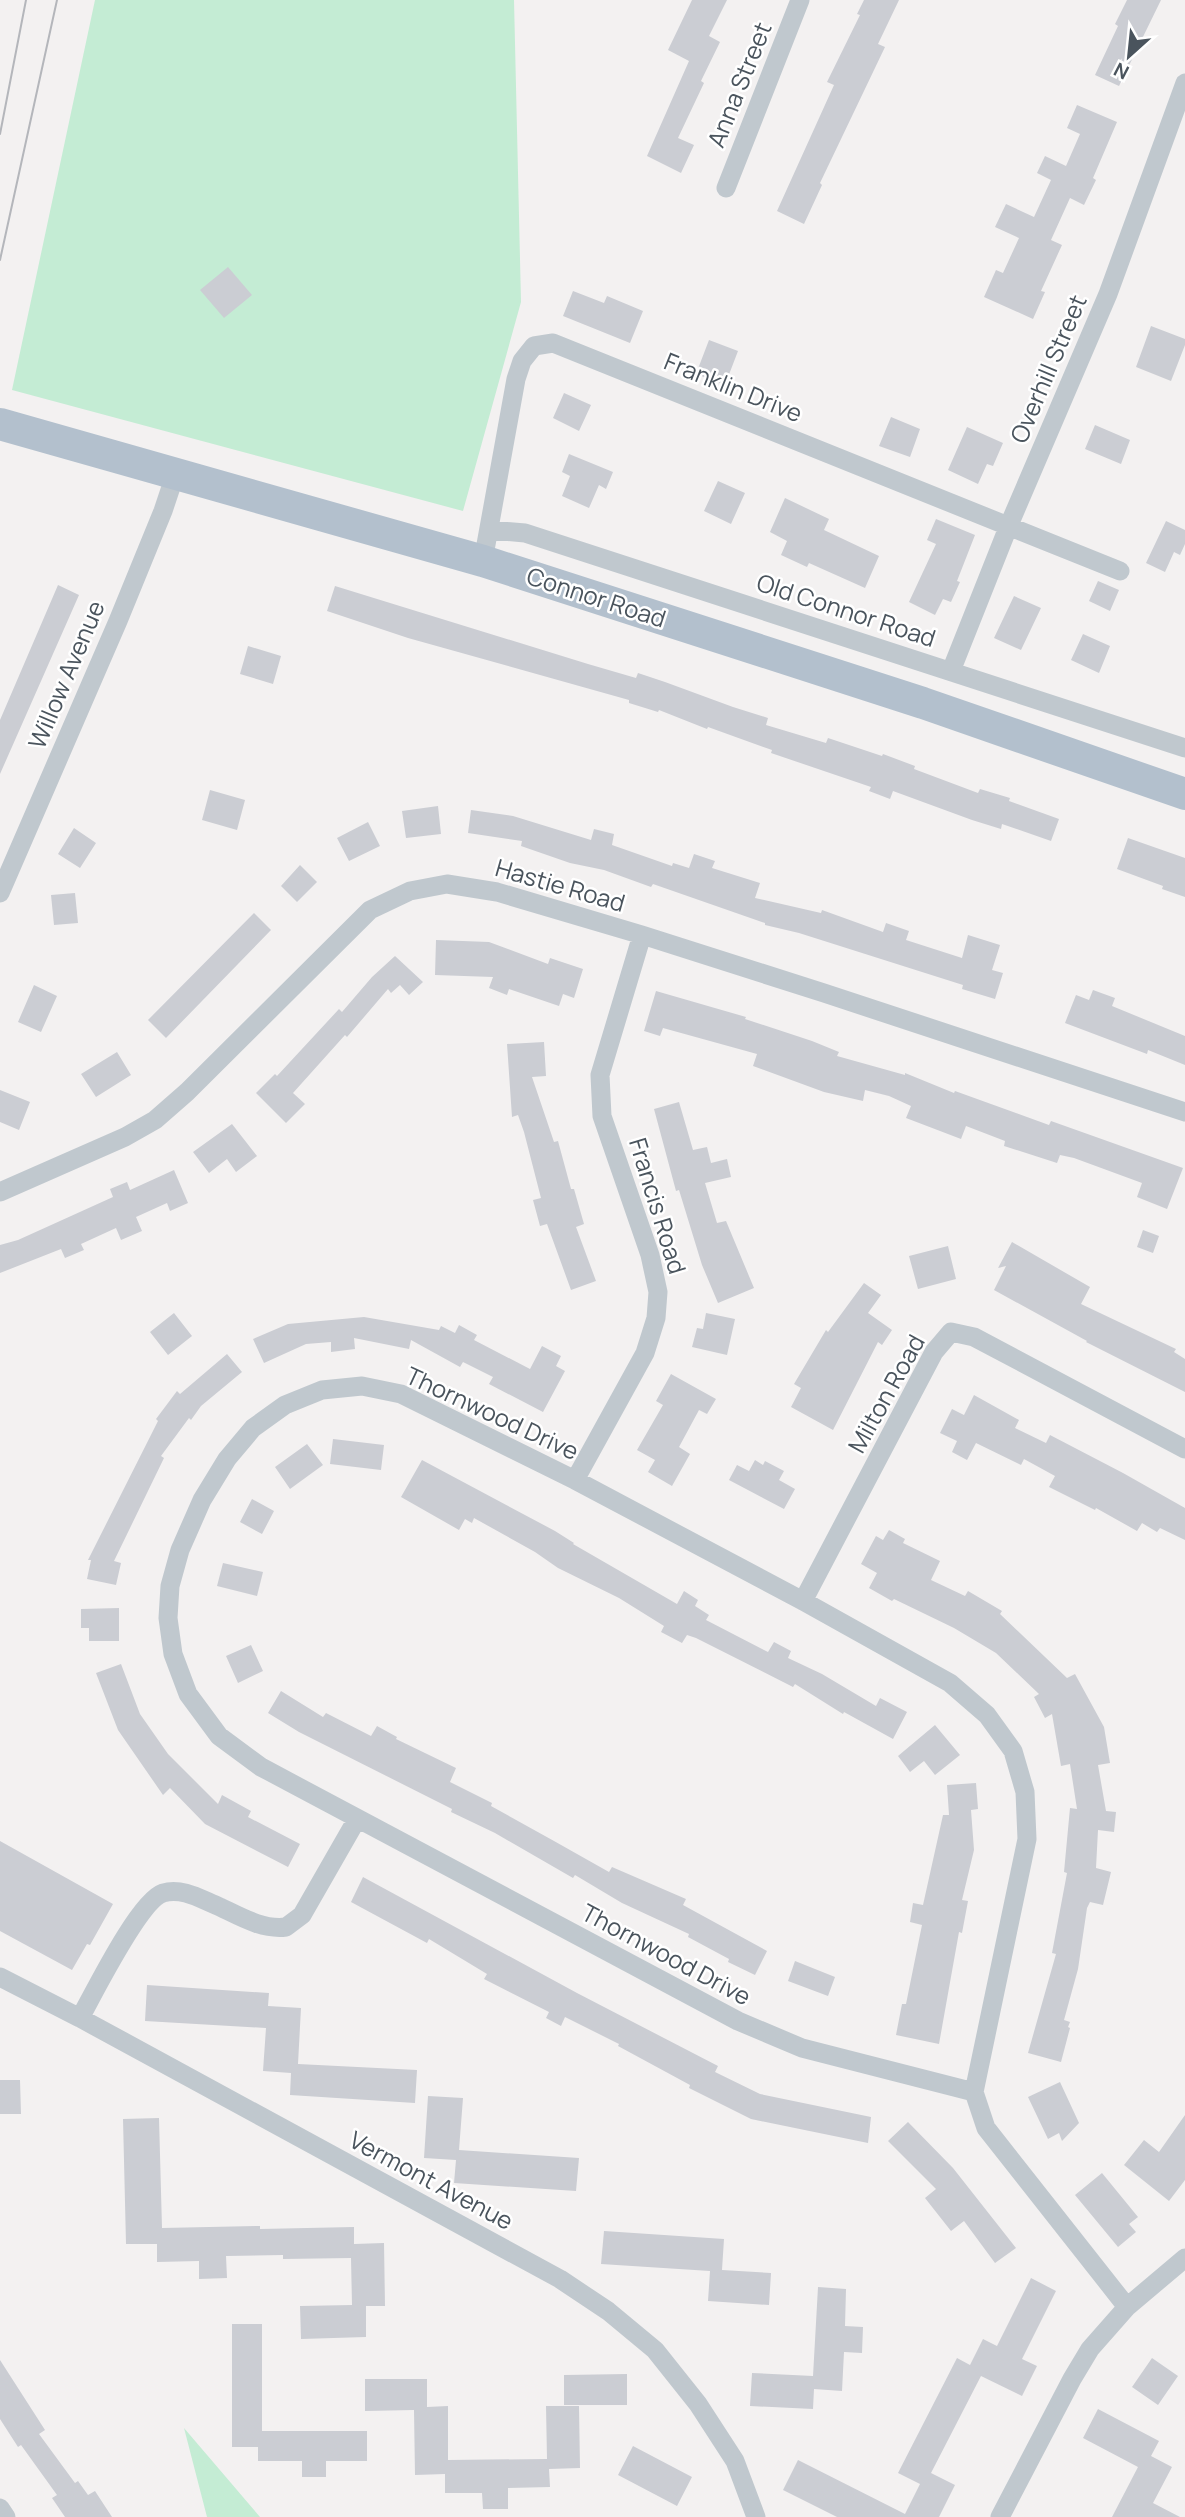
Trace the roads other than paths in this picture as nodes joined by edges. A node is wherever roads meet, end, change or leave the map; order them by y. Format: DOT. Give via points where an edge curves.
graph roads {
  1 [pos="800,0"];
  2 [pos="1185,83"];
  3 [pos="726,188"];
  4 [pos="0,424"];
  5 [pos="175,475"];
  6 [pos="1009,525"];
  7 [pos="491,530"];
  8 [pos="483,561"];
  9 [pos="1120,571"];
  10 [pos="951,671"];
  11 [pos="1185,748"];
  12 [pos="1185,794"];
  13 [pos="0,893"];
  14 [pos="642,935"];
  15 [pos="1185,1112"];
  16 [pos="0,1192"];
  17 [pos="1185,1449"];
  18 [pos="575,1480"];
  19 [pos="803,1601"];
  20 [pos="357,1819"];
  21 [pos="0,1978"];
  22 [pos="80,2018"];
  23 [pos="974,2092"];
  24 [pos="1185,2258"];
  25 [pos="1127,2307"];
  26 [pos="0,2508"];
  27 [pos="6,2517"];
  28 [pos="756,2517"];
  29 [pos="1000,2517"];
  1 -- 3 [label="street, Anna Street"];
  2 -- 6 [label="street, Overhill Street" via="1108,294"];
  4 -- 5 [label="main road, Connor Road"];
  5 -- 8 [label="main road, Connor Road"];
  5 -- 13 [label="street, Willow Avenue" via="118,621"];
  6 -- 7 [label="street, Franklin Drive" via="553,343 534,346 516,379"];
  6 -- 9 [label="street, Franklin Drive"];
  6 -- 10 [label="street, Overhill Street"];
  7 -- 8 [label="street, Franklin Drive"];
  7 -- 10 [label="street, Old Connor Road" via="525,533"];
  8 -- 12 [label="main road, Connor Road" via="923,703"];
  10 -- 11 [label="street, Old Connor Road"];
  14 -- 15 [label="street, Hastie Road"];
  14 -- 16 [label="street, Hastie Road" via="497,892 447,884 410,891 370,910 155,1120"];
  14 -- 18 [label="street, Francis Road" via="600,1075 602,1116 650,1255 658,1292 656,1318 645,1353"];
  17 -- 19 [label="street, Milton Road" via="974,1337 951,1332 934,1352"];
  18 -- 19 [label="street, Thornwood Drive"];
  18 -- 20 [label="street, Thornwood Drive" via="401,1394 362,1387 322,1390 285,1405 253,1428 227,1459 202,1500 170,1586 173,1654 188,1694 219,1736 261,1767"];
  19 -- 23 [label="street, Thornwood Drive" via="950,1683 987,1715 1013,1751 1025,1792 1027,1839"];
  20 -- 22 [label="street" via="302,1915 286,1927 267,1927 181,1892 154,1899 136,1920"];
  20 -- 23 [label="street, Thornwood Drive" via="738,2021 802,2048"];
  21 -- 22 [label="street, Vermont Avenue"];
  22 -- 28 [label="street, Vermont Avenue" via="560,2279 608,2311 655,2350 698,2404 735,2460"];
  23 -- 25 [label="street" via="986,2128"];
  24 -- 25 [label="street"];
  25 -- 29 [label="street" via="1090,2349"];
  26 -- 27 [label="street"];
}
